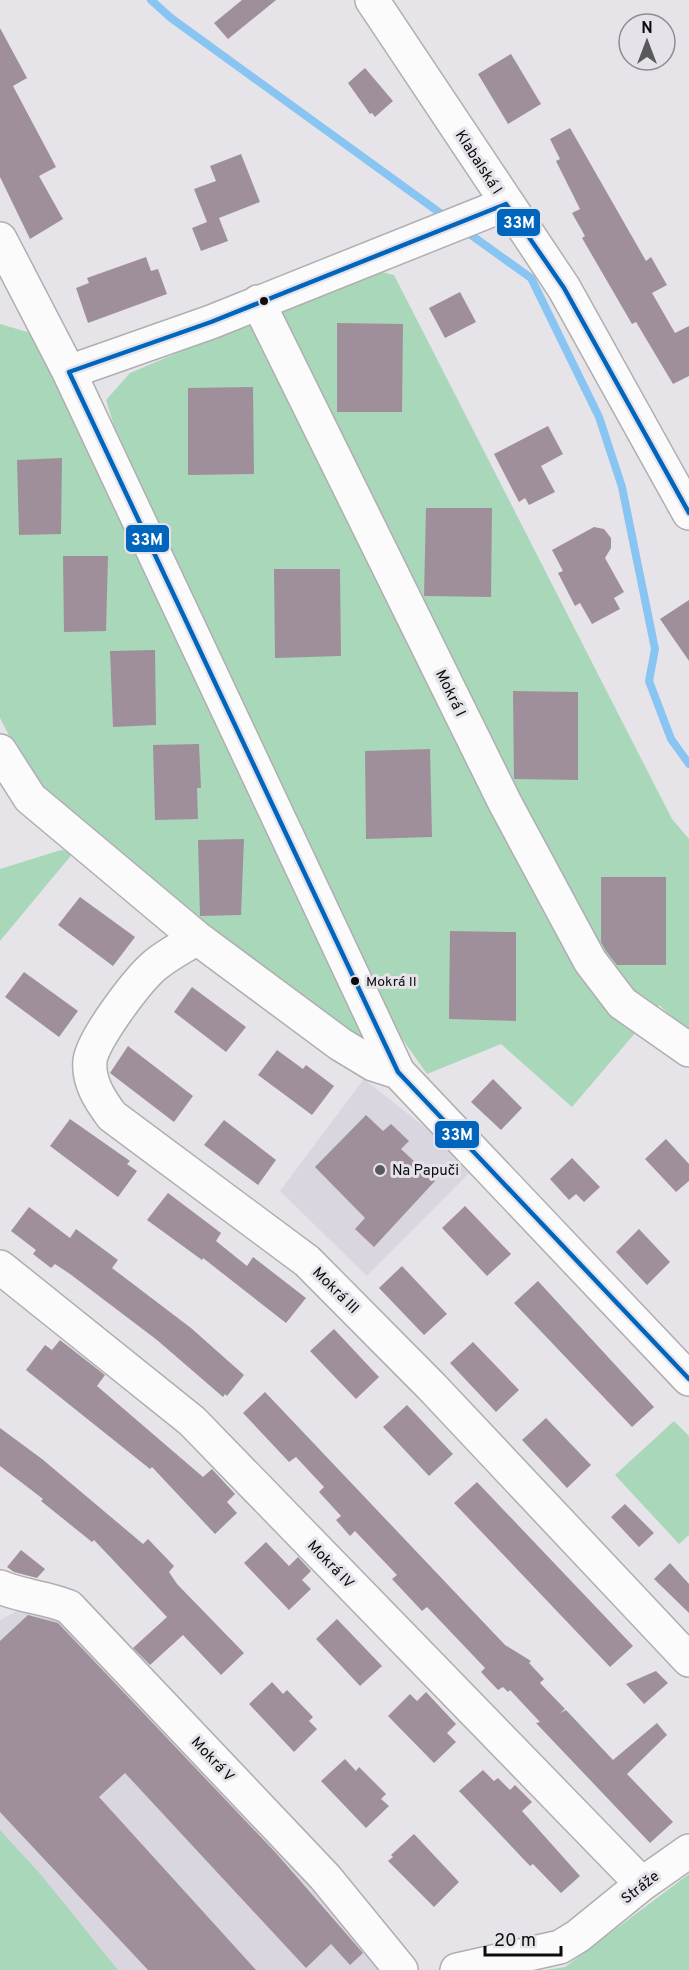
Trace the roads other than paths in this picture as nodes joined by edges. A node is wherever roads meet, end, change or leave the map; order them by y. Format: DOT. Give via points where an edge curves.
graph roads {
  1 [pos="379,3"];
  2 [pos="506,204"];
  3 [pos="0,239"];
  4 [pos="258,302"];
  5 [pos="69,372"];
  6 [pos="689,513"];
  7 [pos="0,751"];
  8 [pos="197,938"];
  9 [pos="689,1050"];
  10 [pos="398,1072"];
  11 [pos="0,1267"];
  12 [pos="689,1379"];
  13 [pos="0,1587"];
  14 [pos="689,1659"];
  15 [pos="689,1851"];
  16 [pos="642,1884"];
  17 [pos="401,1970"];
  18 [pos="457,1970"];
  1 -- 2 [label="street, Klabalská I"];
  2 -- 4 [label="street"];
  2 -- 6 [label="street, Klabalská I" via="564,288"];
  3 -- 5 [label="street"];
  4 -- 5 [label="street"];
  4 -- 9 [label="street, Mokrá I" via="504,803 590,961 622,1003"];
  5 -- 10 [label="street"];
  7 -- 8 [label="street" via="30,798"];
  8 -- 10 [label="street" via="340,1044 373,1064"];
  8 -- 14 [label="street, Mokrá III" via="155,965 94,1048 91,1072 102,1102 112,1116 307,1261"];
  10 -- 12 [label="street"];
  11 -- 16 [label="street, Mokrá IV" via="192,1421"];
  13 -- 17 [label="street, Mokrá V" via="69,1607 325,1877"];
  15 -- 16 [label="street, Stráže"];
  16 -- 18 [label="street, Stráže" via="560,1947"];
}
